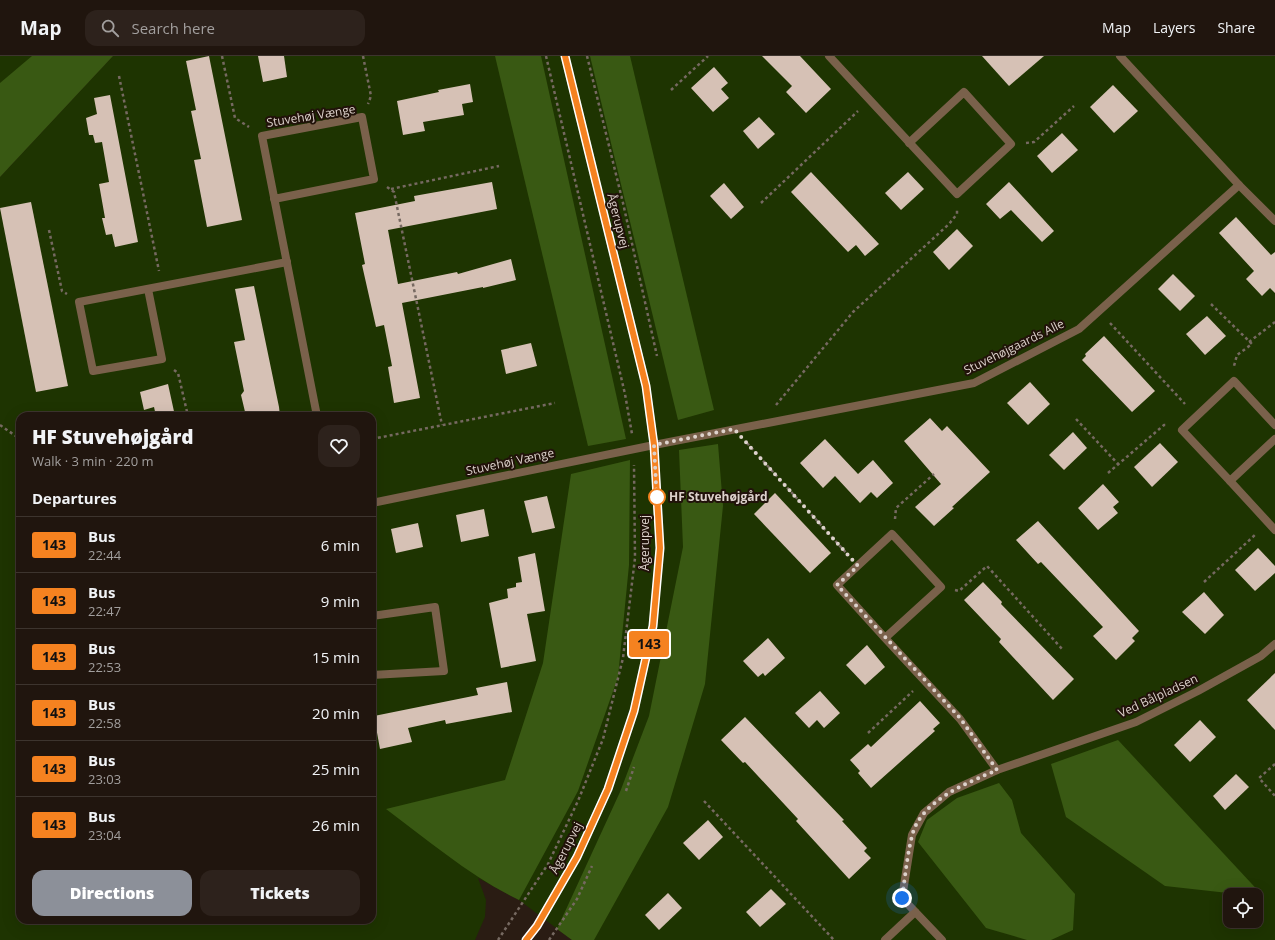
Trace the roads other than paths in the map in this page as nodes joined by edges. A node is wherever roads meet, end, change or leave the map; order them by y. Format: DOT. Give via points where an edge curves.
graph roads {
  1 [pos="565,56"];
  2 [pos="829,56"];
  3 [pos="1120,56"];
  4 [pos="910,143"];
  5 [pos="1239,185"];
  6 [pos="274,199"];
  7 [pos="1275,221"];
  8 [pos="287,262"];
  9 [pos="148,289"];
  10 [pos="316,412"];
  11 [pos="1275,425"];
  12 [pos="1275,439"];
  13 [pos="654,445"];
  14 [pos="1230,482"];
  15 [pos="376,502"];
  16 [pos="1275,530"];
  17 [pos="376,615"];
  18 [pos="885,638"];
  19 [pos="1275,644"];
  20 [pos="376,675"];
  21 [pos="997,770"];
  22 [pos="915,912"];
  23 [pos="526,940"];
  24 [pos="885,940"];
  25 [pos="942,940"];
  1 -- 13 [label="street, Ågerupvej" via="646,386"];
  2 -- 4 [label="lane"];
  3 -- 5 [label="lane"];
  4 -- 4 [label="lane" via="957,194 1011,144 964,92"];
  5 -- 7 [label="lane"];
  5 -- 13 [label="lane, Stuvehøjgaards Alle" via="1079,329 974,383"];
  6 -- 6 [label="lane, Stuvehøj Vænge" via="262,136 362,117 374,179"];
  6 -- 8 [label="lane, Stuvehøj Vænge"];
  8 -- 9 [label="lane"];
  8 -- 10 [label="lane, Stuvehøj Vænge"];
  9 -- 9 [label="lane" via="162,359 93,371 79,302"];
  11 -- 14 [label="lane" via="1234,381 1182,430"];
  12 -- 14 [label="lane"];
  13 -- 15 [label="lane, Stuvehøj Vænge"];
  13 -- 23 [label="street, Ågerupvej" via="660,548 653,626 634,711 608,789 577,857 537,926"];
  14 -- 16 [label="lane"];
  17 -- 20 [label="lane" via="435,607 444,671"];
  18 -- 18 [label="lane" via="837,585 892,534 941,587"];
  18 -- 21 [label="lane" via="960,718"];
  19 -- 21 [label="lane, Ved Bålpladsen" via="1261,656 1212,684 1136,722"];
  21 -- 22 [label="lane, Ved Bålpladsen" via="949,792 924,813 912,835 902,898"];
  22 -- 24 [label="lane"];
  22 -- 25 [label="lane, Ved Bålpladsen"];
}
